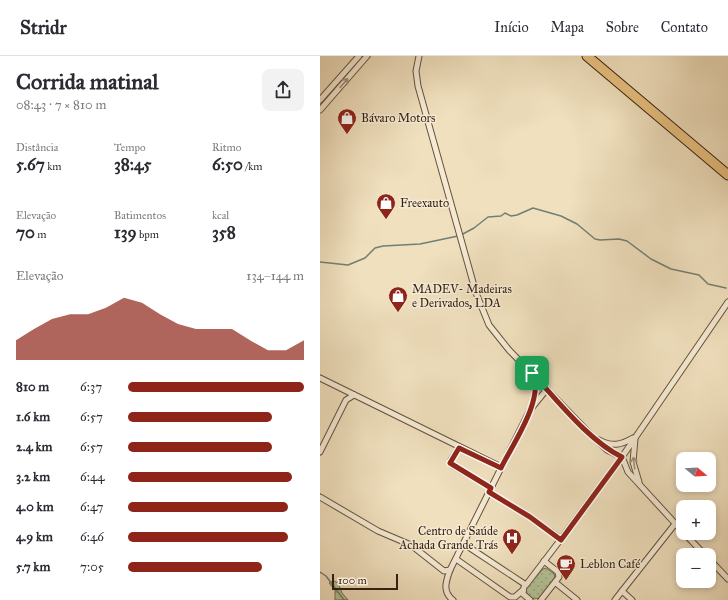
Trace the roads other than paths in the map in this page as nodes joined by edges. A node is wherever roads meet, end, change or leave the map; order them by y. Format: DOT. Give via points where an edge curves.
graph roads {
  1 [pos="359,56"];
  2 [pos="367,56"];
  3 [pos="419,56"];
  4 [pos="587,56"];
  5 [pos="595,56"];
  6 [pos="320,100"];
  7 [pos="320,110"];
  8 [pos="728,167"];
  9 [pos="728,175"];
  10 [pos="728,302"];
  11 [pos="532,373"];
  12 [pos="320,378"];
  13 [pos="547,389"];
  14 [pos="354,395"];
  15 [pos="530,410"];
  16 [pos="590,434"];
  17 [pos="635,436"];
  18 [pos="459,448"];
  19 [pos="320,452"];
  20 [pos="622,457"];
  21 [pos="501,468"];
  22 [pos="642,488"];
  23 [pos="490,490"];
  24 [pos="320,497"];
  25 [pos="675,524"];
  26 [pos="561,540"];
  27 [pos="691,540"];
  28 [pos="464,544"];
  29 [pos="699,548"];
  30 [pos="456,559"];
  31 [pos="544,561"];
  32 [pos="716,566"];
  33 [pos="450,570"];
  34 [pos="728,579"];
  35 [pos="556,583"];
  36 [pos="524,587"];
  37 [pos="622,591"];
  38 [pos="453,600"];
  39 [pos="530,600"];
  40 [pos="543,600"];
  41 [pos="576,600"];
  42 [pos="615,600"];
  43 [pos="632,600"];
  1 -- 6 [label="street"];
  7 -- 2 [label="street, one-way"];
  3 -- 11 [label="street" via="416,71 418,86 479,304 489,325"];
  4 -- 9 [label="highway"];
  5 -- 8 [label="highway"];
  10 -- 17 [label="street"];
  11 -- 13 [label="street"];
  11 -- 15 [label="street" via="536,389"];
  12 -- 14 [label="street"];
  13 -- 15 [label="street"];
  13 -- 16 [label="street"];
  14 -- 18 [label="street"];
  14 -- 19 [label="street" via="346,400"];
  15 -- 21 [label="street"];
  16 -- 17 [label="street" via="612,445 624,443"];
  16 -- 20 [label="street" via="607,450"];
  17 -- 20 [label="street"];
  22 -- 17 [label="street, one-way" via="633,462"];
  18 -- 21 [label="street"];
  18 -- 23 [label="street" via="450,463"];
  20 -- 22 [label="street" via="628,472"];
  20 -- 26 [label="street"];
  21 -- 23 [label="street"];
  22 -- 25 [label="street"];
  23 -- 26 [label="street"];
  23 -- 28 [label="street"];
  24 -- 33 [label="street" via="378,531 411,545 444,571"];
  25 -- 37 [label="street"];
  26 -- 31 [label="street"];
  27 -- 29 [label="street"];
  28 -- 30 [label="street"];
  28 -- 36 [label="street"];
  30 -- 33 [label="street"];
  30 -- 36 [label="street" via="510,597 514,597"];
  31 -- 35 [label="street" via="558,572"];
  31 -- 36 [label="street"];
  32 -- 34 [label="street"];
  33 -- 38 [label="street" via="446,589 448,596"];
  35 -- 40 [label="street"];
  35 -- 41 [label="street"];
  36 -- 39 [label="street" via="524,594"];
  37 -- 42 [label="street"];
  37 -- 43 [label="street"];
}
